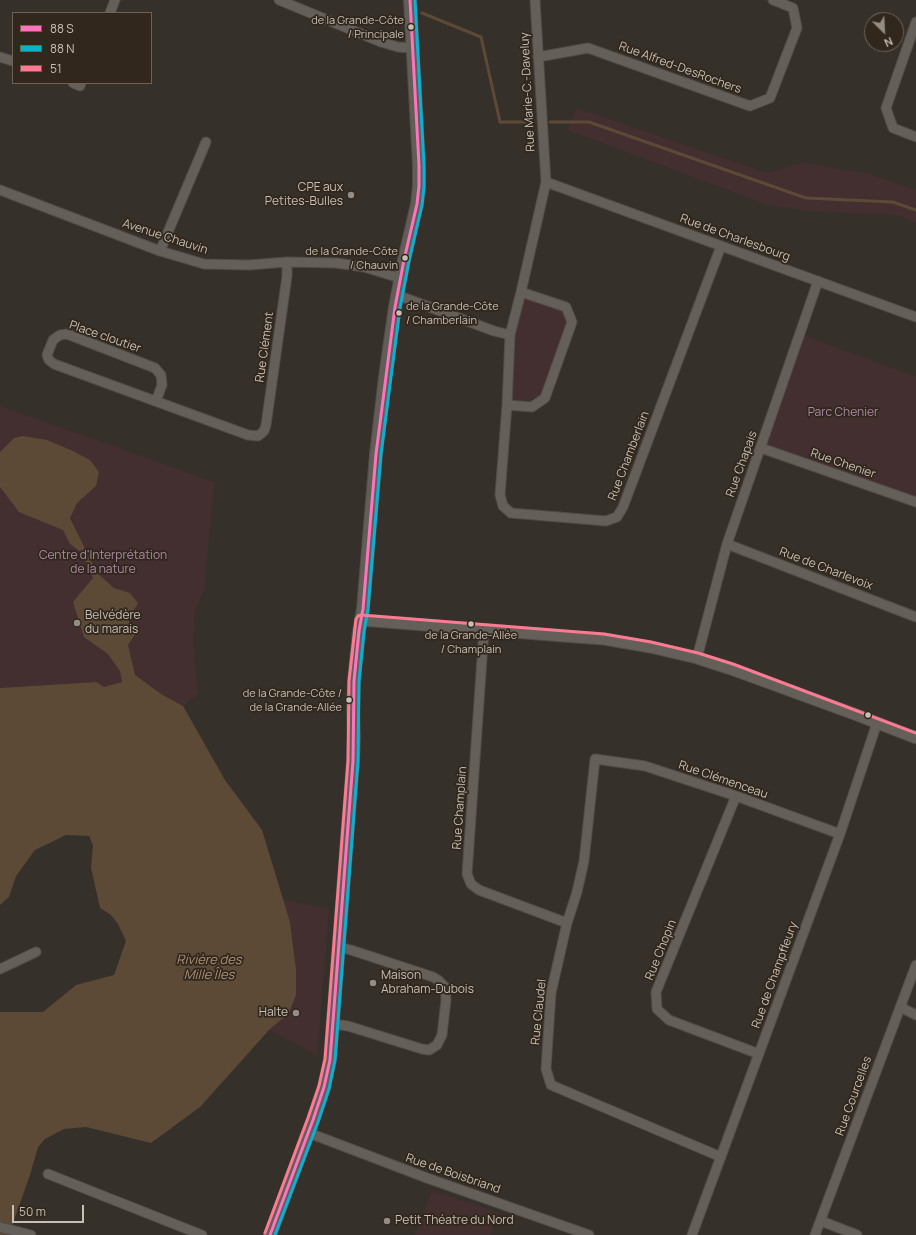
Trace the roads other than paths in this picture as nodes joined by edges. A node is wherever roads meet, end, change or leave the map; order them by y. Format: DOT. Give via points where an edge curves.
graph roads {
  1 [pos="115,0"];
  2 [pos="279,0"];
  3 [pos="410,0"];
  4 [pos="535,0"];
  5 [pos="773,0"];
  6 [pos="110,12"];
  7 [pos="916,22"];
  8 [pos="412,48"];
  9 [pos="0,56"];
  10 [pos="538,57"];
  11 [pos="12,61"];
  12 [pos="916,137"];
  13 [pos="206,142"];
  14 [pos="546,182"];
  15 [pos="0,190"];
  16 [pos="721,246"];
  17 [pos="160,251"];
  18 [pos="287,262"];
  19 [pos="400,278"];
  20 [pos="818,281"];
  21 [pos="521,292"];
  22 [pos="397,295"];
  23 [pos="916,317"];
  24 [pos="510,335"];
  25 [pos="156,401"];
  26 [pos="507,405"];
  27 [pos="261,434"];
  28 [pos="761,448"];
  29 [pos="916,502"];
  30 [pos="727,544"];
  31 [pos="916,617"];
  32 [pos="361,620"];
  33 [pos="484,630"];
  34 [pos="696,658"];
  35 [pos="877,723"];
  36 [pos="916,738"];
  37 [pos="595,759"];
  38 [pos="736,796"];
  39 [pos="840,834"];
  40 [pos="567,923"];
  41 [pos="339,947"];
  42 [pos="36,952"];
  43 [pos="916,965"];
  44 [pos="0,969"];
  45 [pos="900,1007"];
  46 [pos="916,1015"];
  47 [pos="333,1024"];
  48 [pos="759,1054"];
  49 [pos="309,1133"];
  50 [pos="721,1156"];
  51 [pos="48,1174"];
  52 [pos="821,1221"];
  53 [pos="0,1227"];
  54 [pos="31,1235"];
  55 [pos="202,1235"];
  56 [pos="270,1235"];
  57 [pos="589,1235"];
  58 [pos="692,1235"];
  59 [pos="815,1235"];
  60 [pos="857,1235"];
  1 -- 6 [label="street"];
  2 -- 8 [label="street" via="381,42"];
  3 -- 8 [label="main road"];
  4 -- 10 [label="street, Rue Marie-C.-Daveluy"];
  5 -- 10 [label="street, Rue Alfred-DesRochers" via="793,8 797,28 770,98 750,106 588,48"];
  7 -- 12 [label="street" via="886,108 893,128"];
  8 -- 19 [label="main road" via="419,186"];
  9 -- 11 [label="street"];
  10 -- 14 [label="street, Rue Marie-C.-Daveluy"];
  13 -- 17 [label="street"];
  14 -- 16 [label="street, Rue de Charlesbourg"];
  14 -- 21 [label="street, Rue Chamberlain"];
  15 -- 17 [label="street, Avenue Chauvin"];
  16 -- 20 [label="street, Rue de Charlesbourg"];
  16 -- 26 [label="street, Rue Chamberlain" via="623,507 617,517 606,521 511,513 503,506 500,495"];
  17 -- 18 [label="street, Avenue Chauvin" via="204,264 249,265"];
  18 -- 19 [label="street, Avenue Chauvin" via="348,264"];
  18 -- 27 [label="street, Rue Clément" via="266,425"];
  19 -- 22 [label="main road"];
  20 -- 23 [label="street, Rue de Charlesbourg"];
  20 -- 28 [label="street, Rue Chapais"];
  21 -- 24 [label="street, Rue Chamberlain"];
  21 -- 26 [label="street" via="566,306 572,322 545,398 532,407"];
  22 -- 24 [label="street"];
  22 -- 32 [label="main road" via="378,435"];
  24 -- 26 [label="street, Rue Chamberlain"];
  25 -- 25 [label="street, Place cloutier" via="54,364 47,354 53,340 67,334 155,368 161,375 162,385"];
  25 -- 27 [label="street, Place cloutier" via="250,436"];
  28 -- 29 [label="street, Rue Chenier"];
  28 -- 30 [label="street, Rue Chapais"];
  30 -- 31 [label="street, Rue de Charlevoix"];
  30 -- 34 [label="street, Rue Chapais"];
  32 -- 33 [label="street"];
  32 -- 41 [label="main road" via="354,681 353,755"];
  33 -- 34 [label="street" via="604,639"];
  33 -- 40 [label="street, Rue Champlain" via="467,874 471,884 479,890"];
  34 -- 35 [label="street"];
  35 -- 36 [label="street"];
  35 -- 39 [label="street, Rue de Champfleury"];
  37 -- 38 [label="street, Rue Clémenceau" via="645,766"];
  37 -- 40 [label="street, Rue Claudel" via="584,861"];
  38 -- 39 [label="street, Rue Clémenceau"];
  38 -- 48 [label="street, Rue Chopin" via="656,992 657,1009 669,1020"];
  39 -- 48 [label="street, Rue de Champfleury"];
  40 -- 50 [label="street, Rue Claudel" via="551,993 546,1069 551,1085"];
  41 -- 47 [label="main road"];
  41 -- 47 [label="street" via="433,977 445,987 446,1000 441,1038 435,1047 429,1050"];
  42 -- 44 [label="street"];
  43 -- 45 [label="street, Rue Courcelles"];
  45 -- 46 [label="street"];
  45 -- 52 [label="street, Rue Courcelles"];
  47 -- 49 [label="main road" via="328,1073"];
  48 -- 50 [label="street, Rue de Champfleury"];
  49 -- 56 [label="main road"];
  49 -- 57 [label="street, Rue de Boisbriand"];
  50 -- 58 [label="street, Rue de Champfleury"];
  51 -- 55 [label="street"];
  52 -- 59 [label="street, Rue Courcelles"];
  52 -- 60 [label="street"];
  53 -- 54 [label="street"];
}
